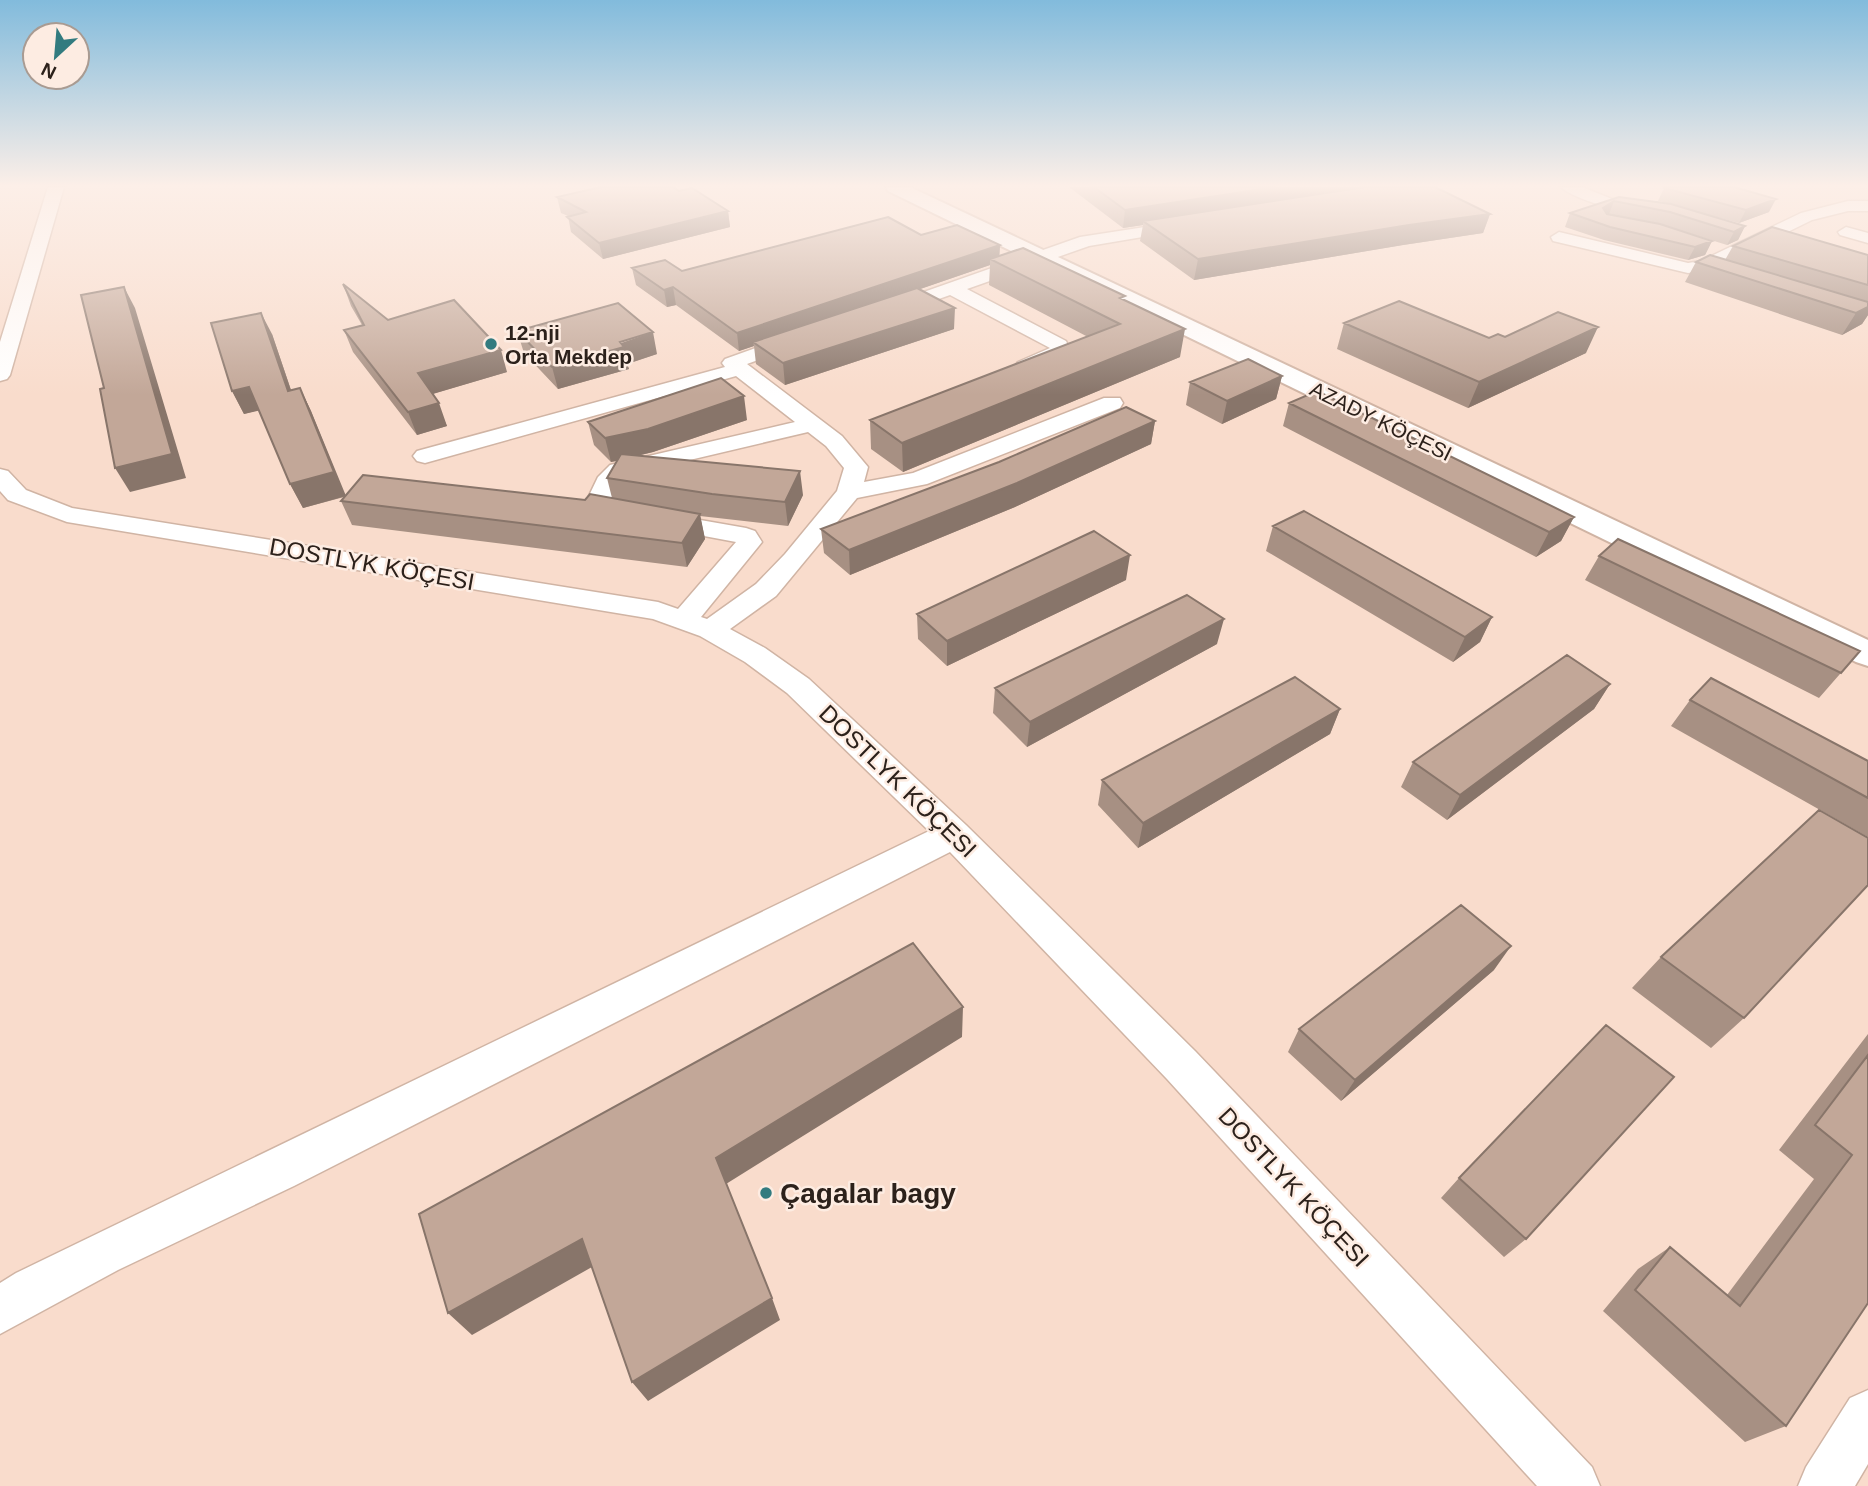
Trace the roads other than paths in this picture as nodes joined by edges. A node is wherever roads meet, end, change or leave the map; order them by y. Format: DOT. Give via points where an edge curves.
graph roads {
  1 [pos="35,256"];
  2 [pos="1638,256"];
  3 [pos="1723,256"];
  4 [pos="1040,257"];
  5 [pos="1696,267"];
  6 [pos="1721,274"];
  7 [pos="952,289"];
  8 [pos="871,316"];
  9 [pos="811,335"];
  10 [pos="736,366"];
  11 [pos="1011,371"];
  12 [pos="0,374"];
  13 [pos="1112,402"];
  14 [pos="813,424"];
  15 [pos="425,456"];
  16 [pos="0,475"];
  17 [pos="849,492"];
  18 [pos="696,625"];
  19 [pos="1868,654"];
  20 [pos="954,834"];
  21 [pos="0,1310"];
  22 [pos="1868,1416"];
  23 [pos="1573,1486"];
  24 [pos="1825,1486"];
  1 -- 12 [label="street"];
  2 -- 5 [label="street"];
  3 -- 5 [label="street"];
  4 -- 7 [label="street"];
  4 -- 19 [label="main road, AZADY KÖÇESI"];
  5 -- 6 [label="street"];
  7 -- 8 [label="street"];
  7 -- 11 [label="street" via="1059,345 1061,352"];
  9 -- 10 [label="street"];
  10 -- 14 [label="street"];
  10 -- 15 [label="street"];
  13 -- 17 [label="street" via="919,480"];
  14 -- 17 [label="street" via="856,467"];
  14 -- 18 [label="street" via="618,470 610,477 597,504 601,510 746,536 749,542"];
  16 -- 18 [label="street, DOSTLYK KÖÇESI" via="17,495 67,515 658,611"];
  17 -- 18 [label="street" via="766,590"];
  18 -- 20 [label="street, DOSTLYK KÖÇESI" via="755,656 798,686"];
  20 -- 21 [label="street" via="35,1287"];
  20 -- 23 [label="street, DOSTLYK KÖÇESI" via="1181,1065"];
  22 -- 24 [label="street"];
}
